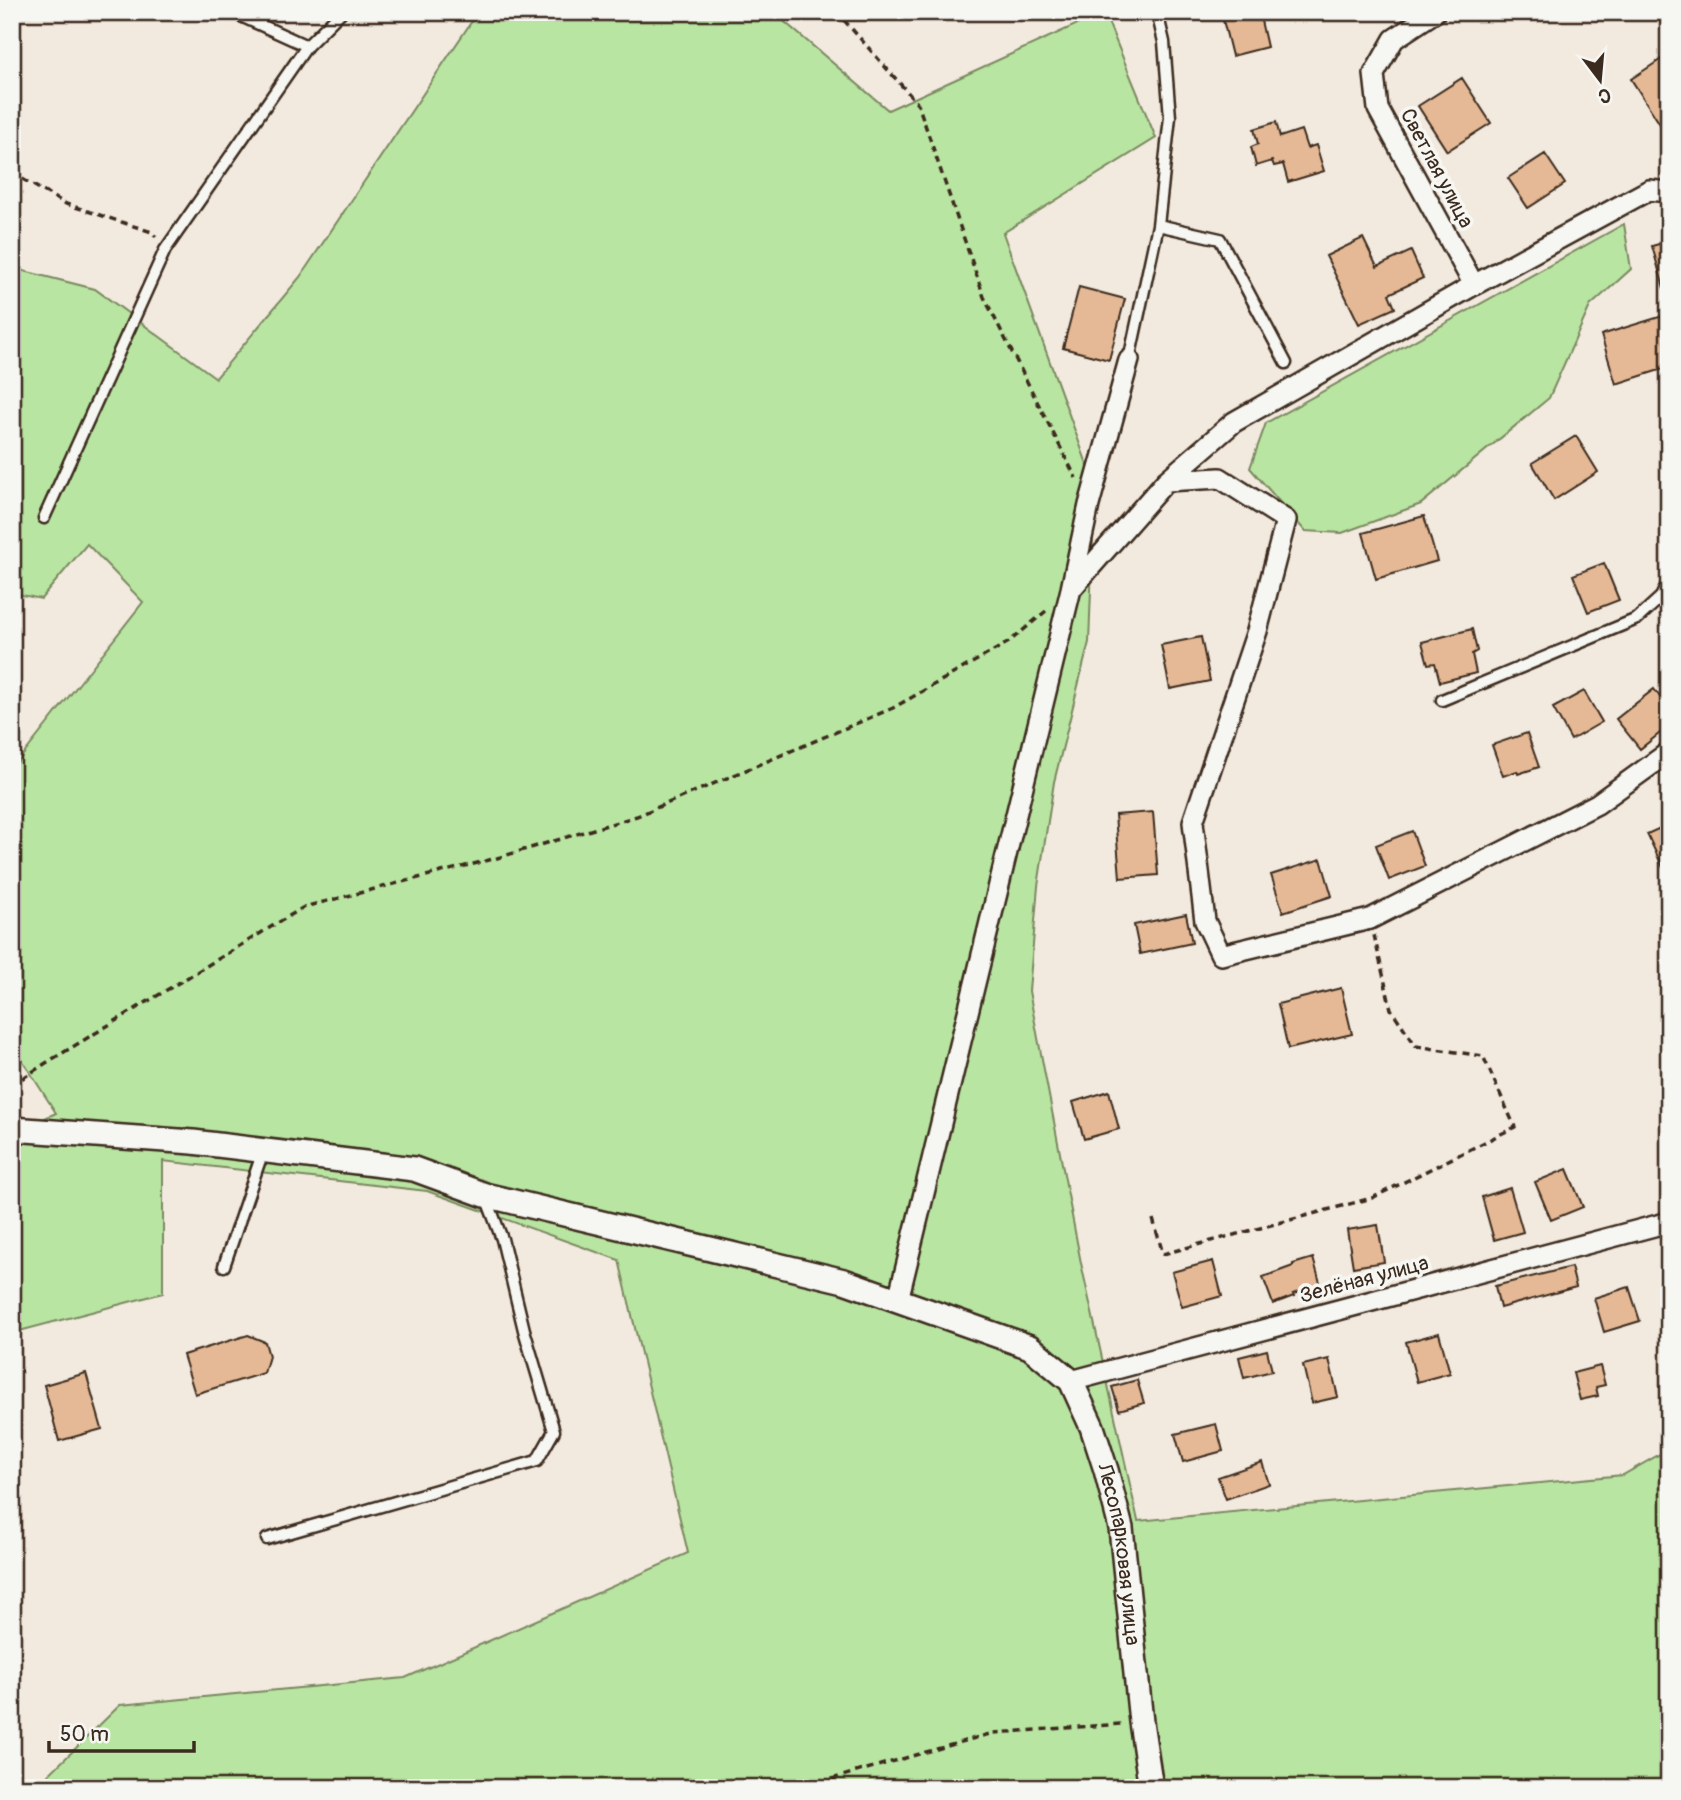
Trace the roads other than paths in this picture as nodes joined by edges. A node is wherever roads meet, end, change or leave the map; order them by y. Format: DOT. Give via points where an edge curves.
graph roads {
  1 [pos="232,12"];
  2 [pos="341,12"];
  3 [pos="1157,12"];
  4 [pos="1435,12"];
  5 [pos="307,46"];
  6 [pos="1669,177"];
  7 [pos="1649,190"];
  8 [pos="1669,192"];
  9 [pos="1158,225"];
  10 [pos="1474,285"];
  11 [pos="1129,360"];
  12 [pos="1286,363"];
  13 [pos="1166,481"];
  14 [pos="44,518"];
  15 [pos="1669,581"];
  16 [pos="1071,589"];
  17 [pos="1442,700"];
  18 [pos="1669,752"];
  19 [pos="12,1129"];
  20 [pos="263,1151"];
  21 [pos="485,1195"];
  22 [pos="1669,1222"];
  23 [pos="224,1266"];
  24 [pos="898,1300"];
  25 [pos="1071,1381"];
  26 [pos="267,1539"];
  27 [pos="1151,1788"];
  1 -- 5 [label="lane"];
  2 -- 5 [label="lane"];
  3 -- 9 [label="lane" via="1170,117"];
  4 -- 10 [label="street, Светлая улица" via="1394,39 1374,74 1378,109"];
  5 -- 14 [label="lane" via="165,250"];
  6 -- 7 [label="street"];
  7 -- 8 [label="street"];
  7 -- 10 [label="street"];
  9 -- 11 [label="lane"];
  9 -- 12 [label="lane" via="1220,239"];
  10 -- 13 [label="street" via="1234,422"];
  11 -- 16 [label="street"];
  13 -- 16 [label="street"];
  13 -- 18 [label="street" via="1220,478 1286,520 1256,631 1193,822 1205,921 1221,955 1370,919 1597,804"];
  15 -- 17 [label="lane" via="1661,597 1637,619"];
  16 -- 24 [label="street"];
  19 -- 20 [label="street"];
  20 -- 21 [label="street" via="414,1169"];
  20 -- 23 [label="lane"];
  21 -- 24 [label="street" via="844,1281"];
  21 -- 26 [label="lane" via="502,1239 554,1431 537,1461"];
  22 -- 25 [label="street, Зелёная улица"];
  24 -- 25 [label="street, Лесопарковая улица" via="1030,1347"];
  25 -- 27 [label="street, Лесопарковая улица" via="1092,1427 1121,1528"];
}
